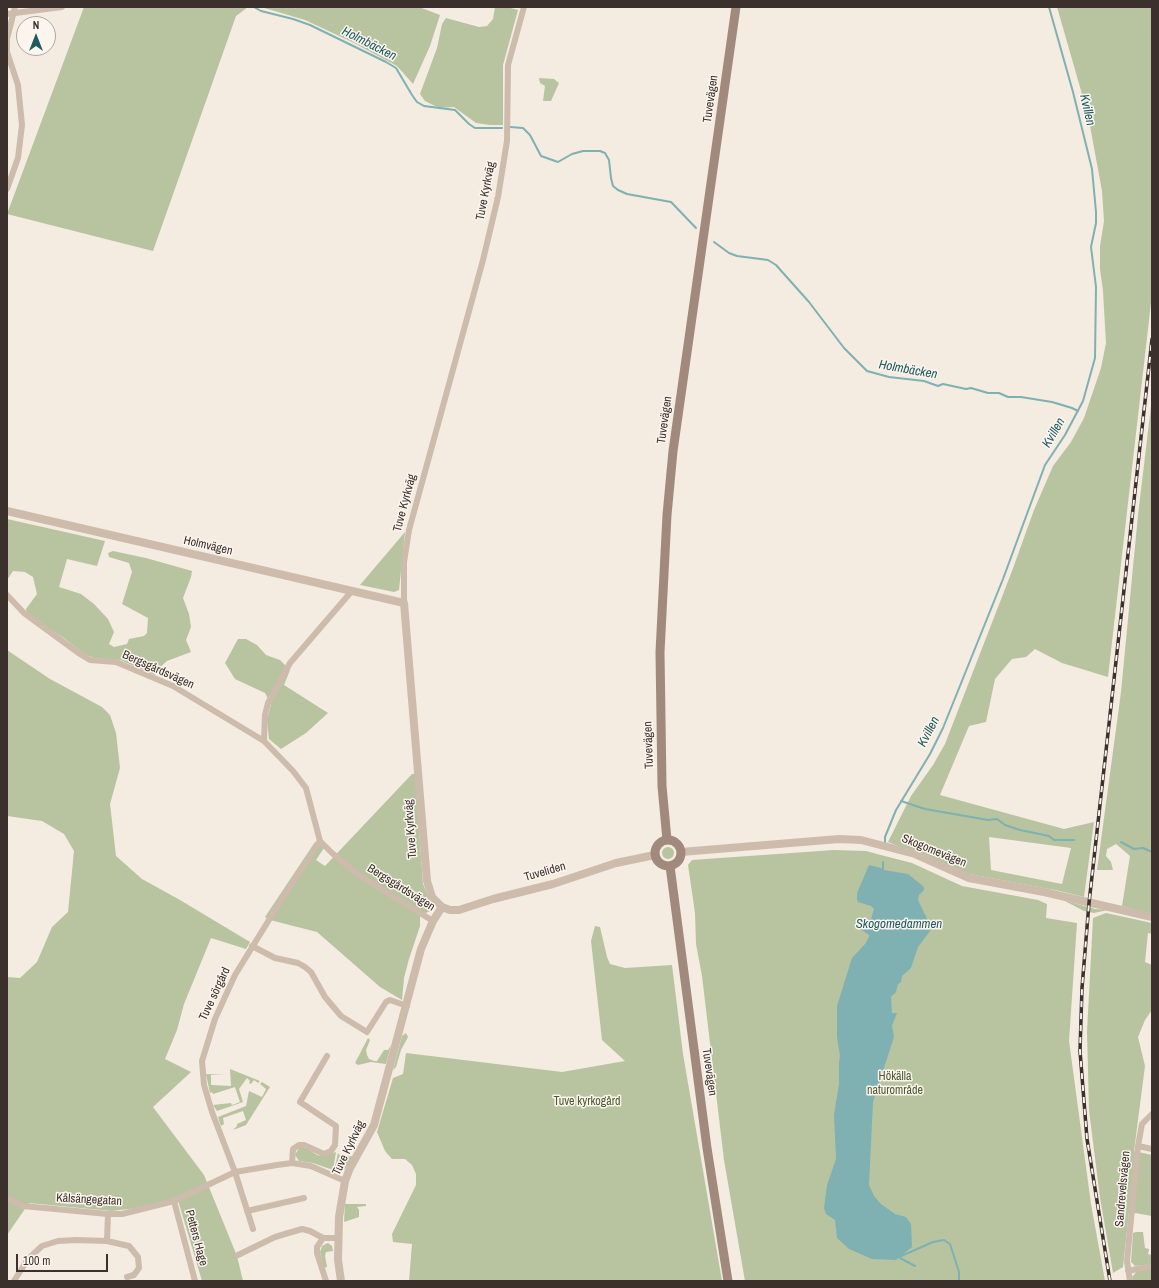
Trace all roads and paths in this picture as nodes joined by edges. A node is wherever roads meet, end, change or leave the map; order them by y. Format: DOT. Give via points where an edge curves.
graph roads {
  1 [pos="62,7"];
  2 [pos="524,7"];
  3 [pos="736,7"];
  4 [pos="15,10"];
  5 [pos="7,14"];
  6 [pos="7,52"];
  7 [pos="7,189"];
  8 [pos="7,511"];
  9 [pos="351,592"];
  10 [pos="7,595"];
  11 [pos="404,603"];
  12 [pos="264,741"];
  13 [pos="667,840"];
  14 [pos="320,841"];
  15 [pos="681,852"];
  16 [pos="655,855"];
  17 [pos="670,866"];
  18 [pos="442,907"];
  19 [pos="1152,917"];
  20 [pos="433,921"];
  21 [pos="252,946"];
  22 [pos="407,1006"];
  23 [pos="327,1056"];
  24 [pos="1152,1114"];
  25 [pos="1138,1146"];
  26 [pos="1152,1149"];
  27 [pos="292,1163"];
  28 [pos="235,1172"];
  29 [pos="345,1181"];
  30 [pos="7,1198"];
  31 [pos="304,1198"];
  32 [pos="174,1201"];
  33 [pos="247,1211"];
  34 [pos="108,1214"];
  35 [pos="252,1229"];
  36 [pos="323,1238"];
  37 [pos="338,1238"];
  38 [pos="107,1241"];
  39 [pos="238,1255"];
  40 [pos="1152,1266"];
  41 [pos="1128,1271"];
  42 [pos="128,1277"];
  43 [pos="14,1281"];
  44 [pos="195,1281"];
  45 [pos="326,1281"];
  46 [pos="341,1281"];
  47 [pos="728,1281"];
  48 [pos="1130,1281"];
  1 -- 4 [label="street"];
  2 -- 11 [label="street, Tuve Kyrkväg" via="508,63 507,141 498,197 410,530 404,562"];
  3 -- 13 [label="main road, Tuvevägen" via="668,500 660,646 662,778"];
  4 -- 5 [label="street"];
  4 -- 6 [label="street" via="7,39"];
  6 -- 7 [label="street" via="19,91 22,132 18,158"];
  8 -- 9 [label="street, Holmvägen"];
  9 -- 11 [label="street, Holmvägen"];
  9 -- 12 [label="street" via="290,663 268,704"];
  10 -- 12 [label="street, Bergsgårdsvägen" via="24,614 90,660 116,662 172,686"];
  11 -- 18 [label="street, Tuve Kyrkväg" via="427,881 432,897"];
  12 -- 14 [label="street, Bergsgårdsvägen" via="306,788"];
  13 -- 15 [label="main road" via="677,843"];
  13 -- 16 [label="main road" via="657,845"];
  14 -- 20 [label="street, Bergsgårdsvägen" via="360,876"];
  14 -- 21 [label="street, Tuve sörgård"];
  15 -- 17 [label="main road" via="678,861"];
  15 -- 19 [label="street, Skogomevägen" via="855,839 906,852 974,879"];
  16 -- 17 [label="main road" via="660,864"];
  16 -- 18 [label="street, Tuveliden" via="616,863 553,884 459,910"];
  17 -- 47 [label="main road, Tuvevägen" via="708,1154"];
  18 -- 20 [label="street, Tuve Kyrkväg"];
  20 -- 22 [label="street, Tuve Kyrkväg" via="421,949"];
  21 -- 22 [label="street" via="275,958 305,967 341,1016 367,1032 386,1002 390,1000"];
  21 -- 28 [label="street, Tuve sörgård" via="235,975 215,1019 202,1061 204,1085"];
  22 -- 29 [label="street, Tuve Kyrkväg" via="374,1125"];
  23 -- 27 [label="street" via="300,1102 336,1126 335,1145 329,1153 324,1154 299,1145 293,1150"];
  24 -- 25 [label="street, Sandrevelsvägen" via="1142,1124"];
  25 -- 26 [label="street"];
  25 -- 41 [label="street, Sandrevelsvägen"];
  27 -- 28 [label="street, Kålsängegatan"];
  27 -- 29 [label="street, Kålsängegatan" via="311,1166"];
  28 -- 32 [label="street, Kålsängegatan"];
  28 -- 33 [label="street"];
  29 -- 37 [label="street, Tuve Kyrkväg"];
  30 -- 34 [label="street, Kålsängegatan" via="23,1206"];
  31 -- 33 [label="street"];
  32 -- 34 [label="street, Kålsängegatan" via="122,1214"];
  32 -- 44 [label="street, Petters Hage"];
  33 -- 35 [label="street"];
  34 -- 38 [label="street"];
  36 -- 37 [label="street"];
  36 -- 39 [label="street" via="302,1229 275,1237"];
  36 -- 45 [label="street" via="317,1247 317,1253"];
  37 -- 46 [label="street, Tuve Kyrkväg"];
  38 -- 42 [label="street" via="129,1246 138,1257 139,1268"];
  38 -- 43 [label="street" via="58,1241 42,1246 28,1259"];
  40 -- 41 [label="street"];
  41 -- 48 [label="street, Sandrevelsvägen"];
}
